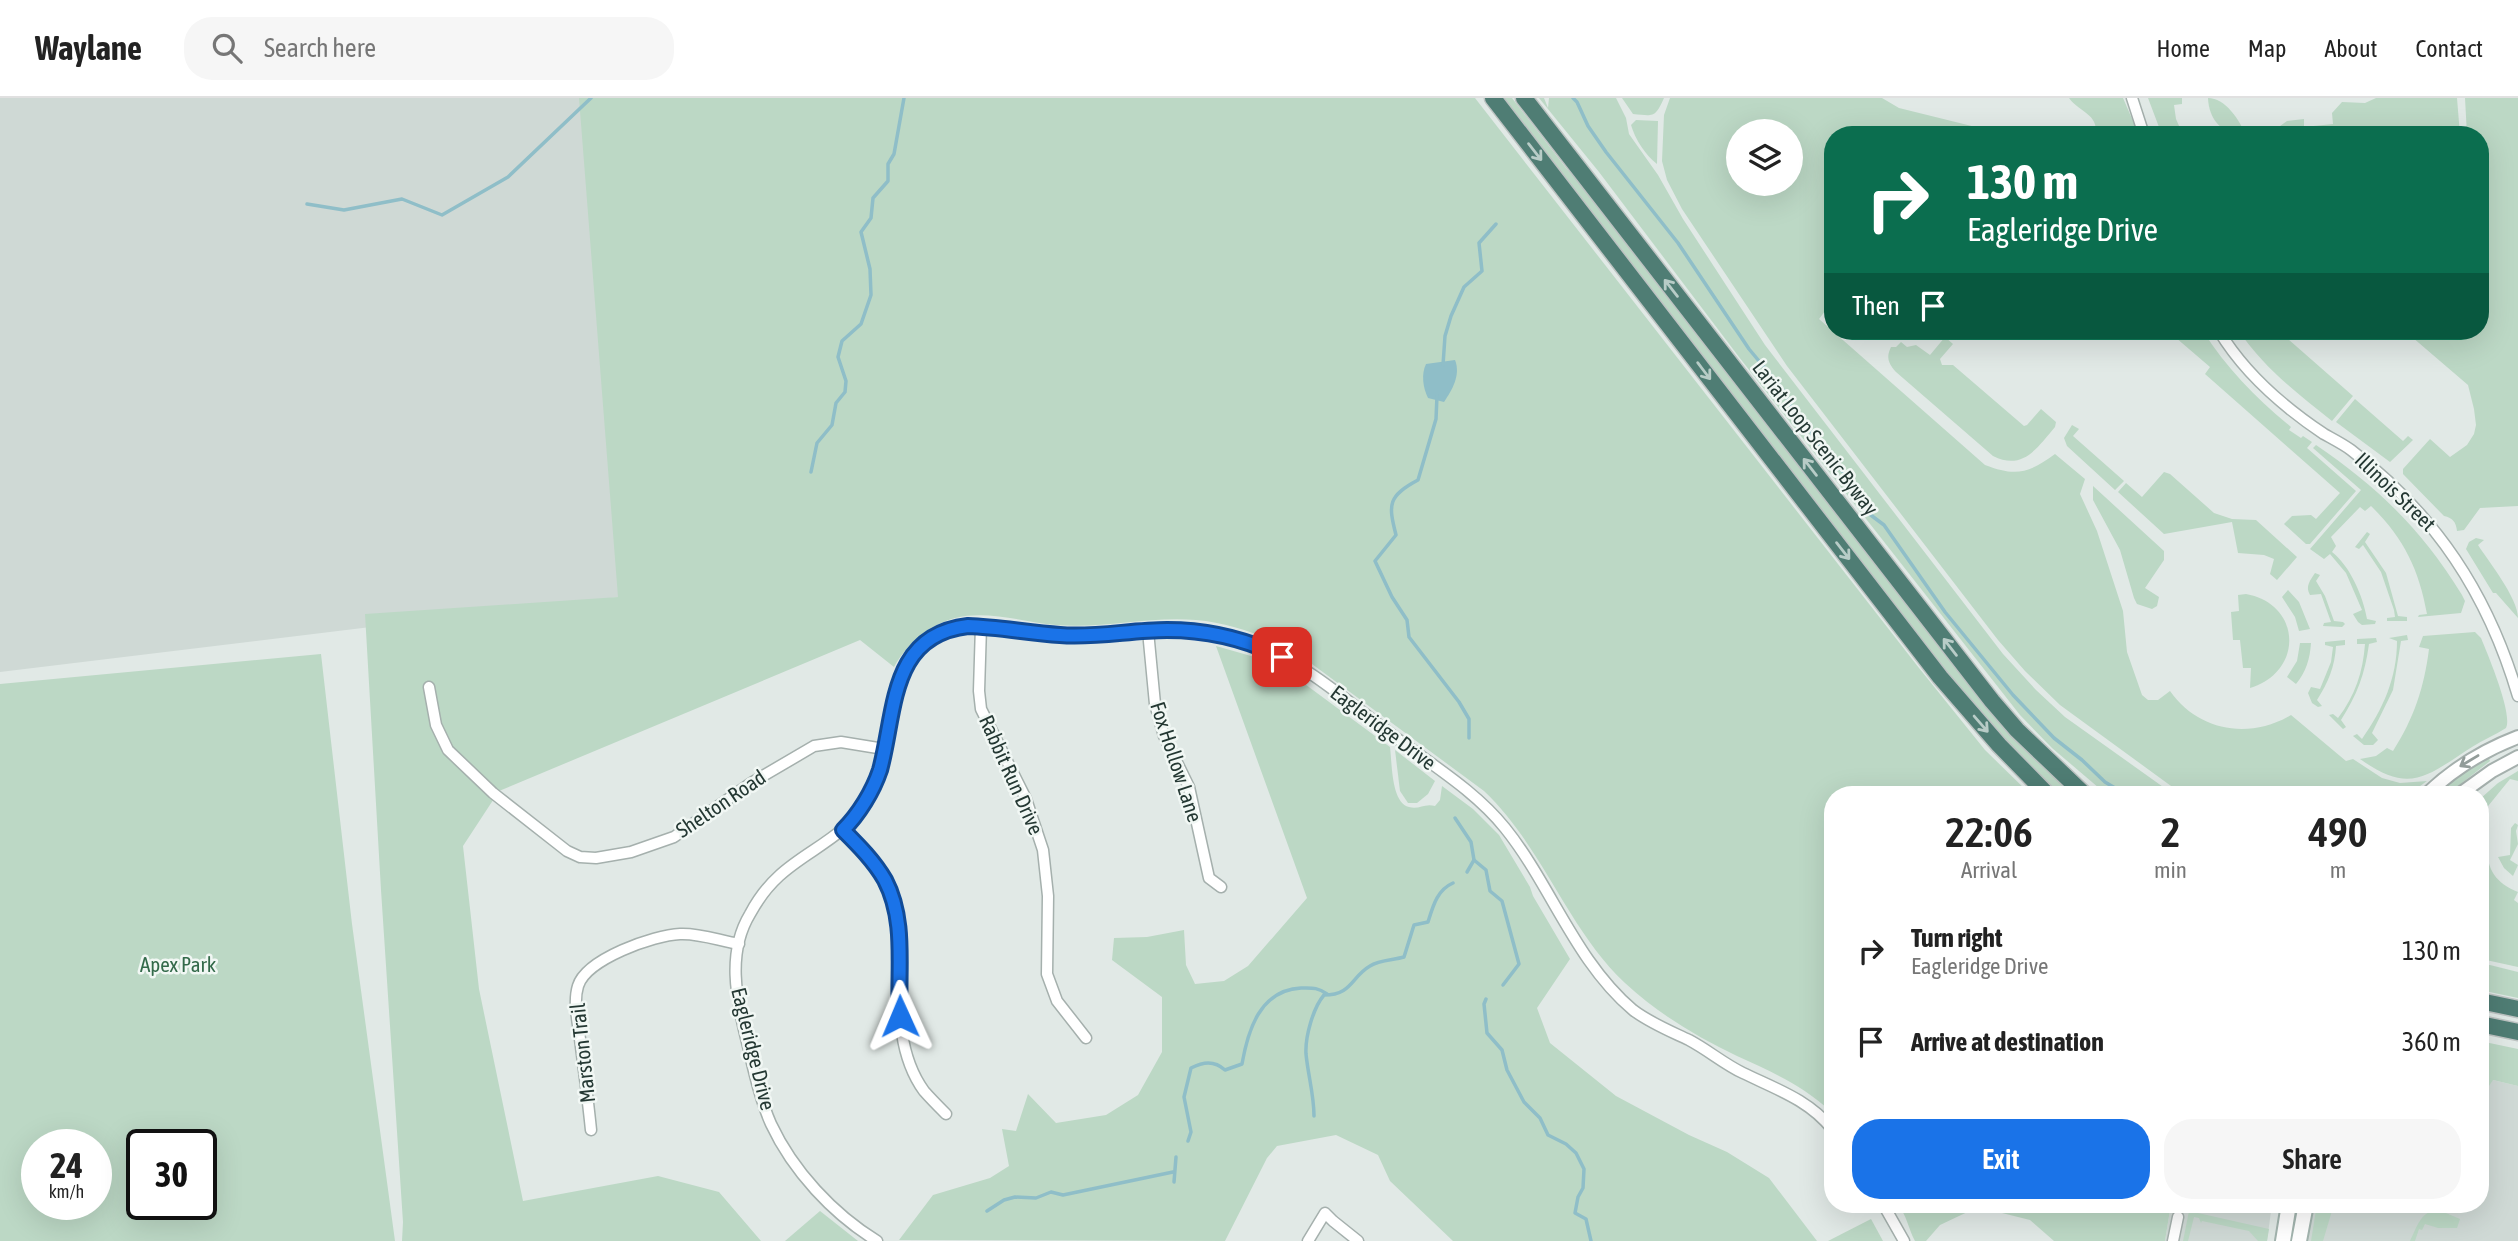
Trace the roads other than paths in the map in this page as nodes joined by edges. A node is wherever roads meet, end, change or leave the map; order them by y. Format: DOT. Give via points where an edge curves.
graph roads {
  1 [pos="1493,98"];
  2 [pos="1524,98"];
  3 [pos="2131,101"];
  4 [pos="2141,126"];
  5 [pos="2225,340"];
  6 [pos="981,626"];
  7 [pos="1148,631"];
  8 [pos="429,687"];
  9 [pos="2518,696"];
  10 [pos="2518,737"];
  11 [pos="884,749"];
  12 [pos="2518,757"];
  13 [pos="2039,786"];
  14 [pos="2076,786"];
  15 [pos="2436,786"];
  16 [pos="2471,786"];
  17 [pos="843,830"];
  18 [pos="1221,887"];
  19 [pos="739,944"];
  20 [pos="2489,1003"];
  21 [pos="2518,1009"];
  22 [pos="2489,1026"];
  23 [pos="2518,1032"];
  24 [pos="1086,1038"];
  25 [pos="946,1114"];
  26 [pos="1824,1118"];
  27 [pos="591,1130"];
  28 [pos="1888,1213"];
  29 [pos="2288,1213"];
  30 [pos="2304,1213"];
  31 [pos="2178,1217"];
  32 [pos="877,1241"];
  33 [pos="1308,1241"];
  34 [pos="1358,1241"];
  35 [pos="1904,1241"];
  36 [pos="2173,1241"];
  37 [pos="2283,1241"];
  38 [pos="2299,1241"];
  1 -- 13 [label="highway, one-way" via="1941,677"];
  14 -- 2 [label="highway, Lariat Loop Scenic Byway, one-way" via="1984,691"];
  3 -- 4 [label="street"];
  5 -- 9 [label="street, Illinois Street" via="2249,373 2278,400 2349,449 2427,519 2473,585"];
  6 -- 7 [label="street, Eagleridge Drive" via="1088,636"];
  6 -- 11 [label="street, Eagleridge Drive" via="957,627 912,655 894,697"];
  6 -- 24 [label="street, Rabbit Run Drive" via="981,709 1026,799 1043,850 1048,896 1047,974 1057,1001"];
  7 -- 18 [label="street, Fox Hollow Lane" via="1155,704 1164,736 1189,787 1209,877"];
  7 -- 26 [label="street, Eagleridge Drive" via="1205,632 1247,642 1305,669 1483,804 1517,845 1586,956 1633,1009 1721,1062 1784,1091"];
  8 -- 11 [label="street, Shelton Road" via="436,724 448,750 493,793 580,857 631,852 674,837 814,746 841,742"];
  10 -- 15 [label="street, one-way" via="2471,760"];
  11 -- 17 [label="street, Eagleridge Drive" via="864,802"];
  12 -- 16 [label="street"];
  17 -- 19 [label="street, Eagleridge Drive" via="779,876 748,915"];
  17 -- 25 [label="street" via="868,854 894,905 899,930 901,1031 915,1076"];
  19 -- 27 [label="street, Marston Trail" via="696,935 660,937 588,970 578,986 577,999"];
  19 -- 32 [label="street, Eagleridge Drive" via="737,1002 771,1124 810,1184"];
  20 -- 21 [label="highway"];
  22 -- 23 [label="highway"];
  28 -- 35 [label="street"];
  29 -- 37 [label="main road"];
  30 -- 38 [label="main road"];
  31 -- 36 [label="street"];
  33 -- 34 [label="street" via="1325,1213"];
}
